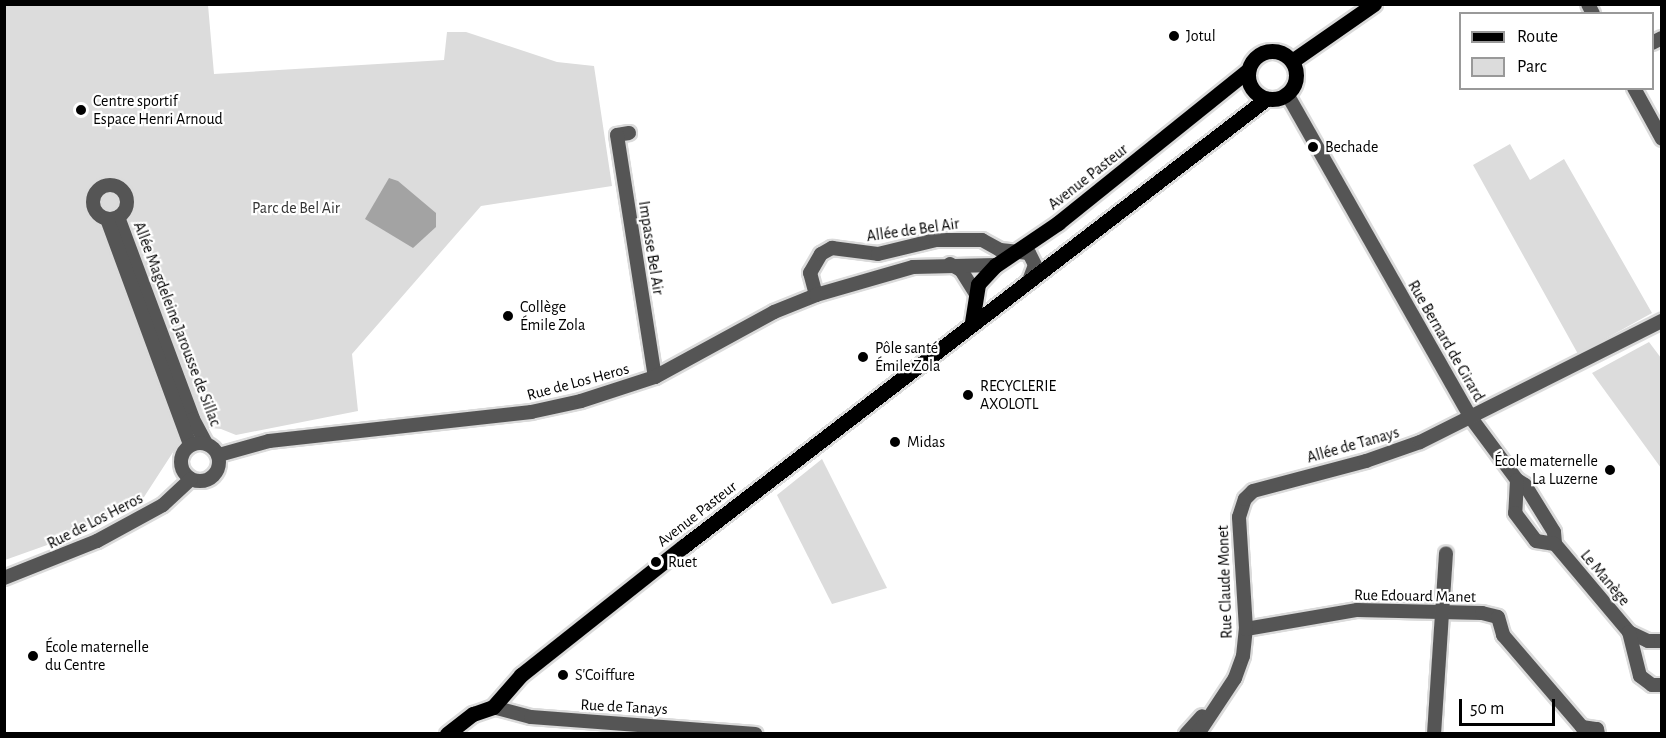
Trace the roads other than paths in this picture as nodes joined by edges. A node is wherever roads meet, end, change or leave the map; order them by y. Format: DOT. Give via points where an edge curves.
graph roads {
  1 [pos="1374,4"];
  2 [pos="1292,61"];
  3 [pos="1248,70"];
  4 [pos="1635,90"];
  5 [pos="1287,94"];
  6 [pos="1266,99"];
  7 [pos="629,133"];
  8 [pos="1662,138"];
  9 [pos="1019,251"];
  10 [pos="950,264"];
  11 [pos="996,265"];
  12 [pos="1025,286"];
  13 [pos="975,292"];
  14 [pos="816,296"];
  15 [pos="972,321"];
  16 [pos="1662,321"];
  17 [pos="655,377"];
  18 [pos="1471,418"];
  19 [pos="206,443"];
  20 [pos="190,445"];
  21 [pos="219,455"];
  22 [pos="191,479"];
  23 [pos="1517,480"];
  24 [pos="1245,499"];
  25 [pos="1556,544"];
  26 [pos="1446,553"];
  27 [pos="4,578"];
  28 [pos="1442,611"];
  29 [pos="1246,629"];
  30 [pos="1629,632"];
  31 [pos="1662,641"];
  32 [pos="1662,685"];
  33 [pos="1223,695"];
  34 [pos="493,707"];
  35 [pos="681,730"];
  36 [pos="447,734"];
  37 [pos="755,734"];
  38 [pos="1186,734"];
  39 [pos="1198,734"];
  40 [pos="1434,734"];
  41 [pos="1598,734"];
  1 -- 2 [label="main road"];
  2 -- 3 [label="main road, Avenue Pasteur" via="1283,53 1269,51 1255,57"];
  2 -- 5 [label="main road" via="1296,77"];
  3 -- 6 [label="main road" via="1251,88"];
  3 -- 9 [label="main road, Avenue Pasteur" via="1142,158"];
  4 -- 8 [label="street"];
  5 -- 6 [label="main road, Avenue Pasteur"];
  5 -- 18 [label="street, Rue Bernard de Girard"];
  6 -- 12 [label="main road, Avenue Pasteur"];
  7 -- 17 [label="street, Impasse Bel Air" via="617,135"];
  9 -- 11 [label="main road, Avenue Pasteur"];
  9 -- 12 [label="street" via="1029,254 1035,265"];
  9 -- 14 [label="street, Allée de Bel Air" via="1000,250 990,242 970,238 936,240 878,254 832,248 820,254 810,273"];
  10 -- 11 [label="street, Rue de Los Heros"];
  10 -- 13 [label="street" via="962,270"];
  10 -- 14 [label="street, Rue de Los Heros" via="914,267"];
  11 -- 13 [label="main road, Avenue Pasteur"];
  12 -- 15 [label="main road, Avenue Pasteur" via="989,316"];
  13 -- 15 [label="main road"];
  14 -- 17 [label="street, Rue de Los Heros" via="774,312"];
  15 -- 34 [label="main road, Avenue Pasteur" via="521,675"];
  16 -- 18 [label="street, Rue Bernard de Girard"];
  17 -- 21 [label="street, Rue de Los Heros" via="619,391 531,412 269,441"];
  18 -- 23 [label="street, Le Manège"];
  18 -- 24 [label="street, Allée de Tanays" via="1366,461 1261,486"];
  19 -- 20 [label="street"];
  19 -- 20 [label="street, Allée Magdeleine Jarousse de Sillac" via="112,218"];
  19 -- 21 [label="street"];
  20 -- 22 [label="street" via="181,459 183,471"];
  21 -- 22 [label="street" via="216,474 204,481"];
  22 -- 27 [label="street, Rue de Los Heros" via="163,505 97,541"];
  23 -- 25 [label="street, Le Manège" via="1525,485 1554,532"];
  23 -- 25 [label="street, Le Manège" via="1515,513 1536,541"];
  24 -- 29 [label="street, Rue Claude Monet" via="1239,517"];
  25 -- 30 [label="street, Le Manège"];
  26 -- 28 [label="street"];
  28 -- 29 [label="street, Rue Edouard Manet" via="1357,610"];
  28 -- 40 [label="street"];
  28 -- 41 [label="street, Rue Edouard Manet" via="1498,618 1503,635 1582,728 1597,729"];
  29 -- 33 [label="street, Rue Claude Monet" via="1243,656"];
  30 -- 31 [label="street, Le Manège" via="1648,641"];
  30 -- 32 [label="street, Le Manège" via="1640,676 1652,685"];
  33 -- 38 [label="street, Rue Claude Monet"];
  33 -- 39 [label="street, Rue Claude Monet"];
  34 -- 35 [label="street, Rue de Tanays" via="531,717"];
  34 -- 36 [label="main road, Avenue Pasteur" via="473,714"];
  35 -- 37 [label="street, Rue de Tanays"];
}
